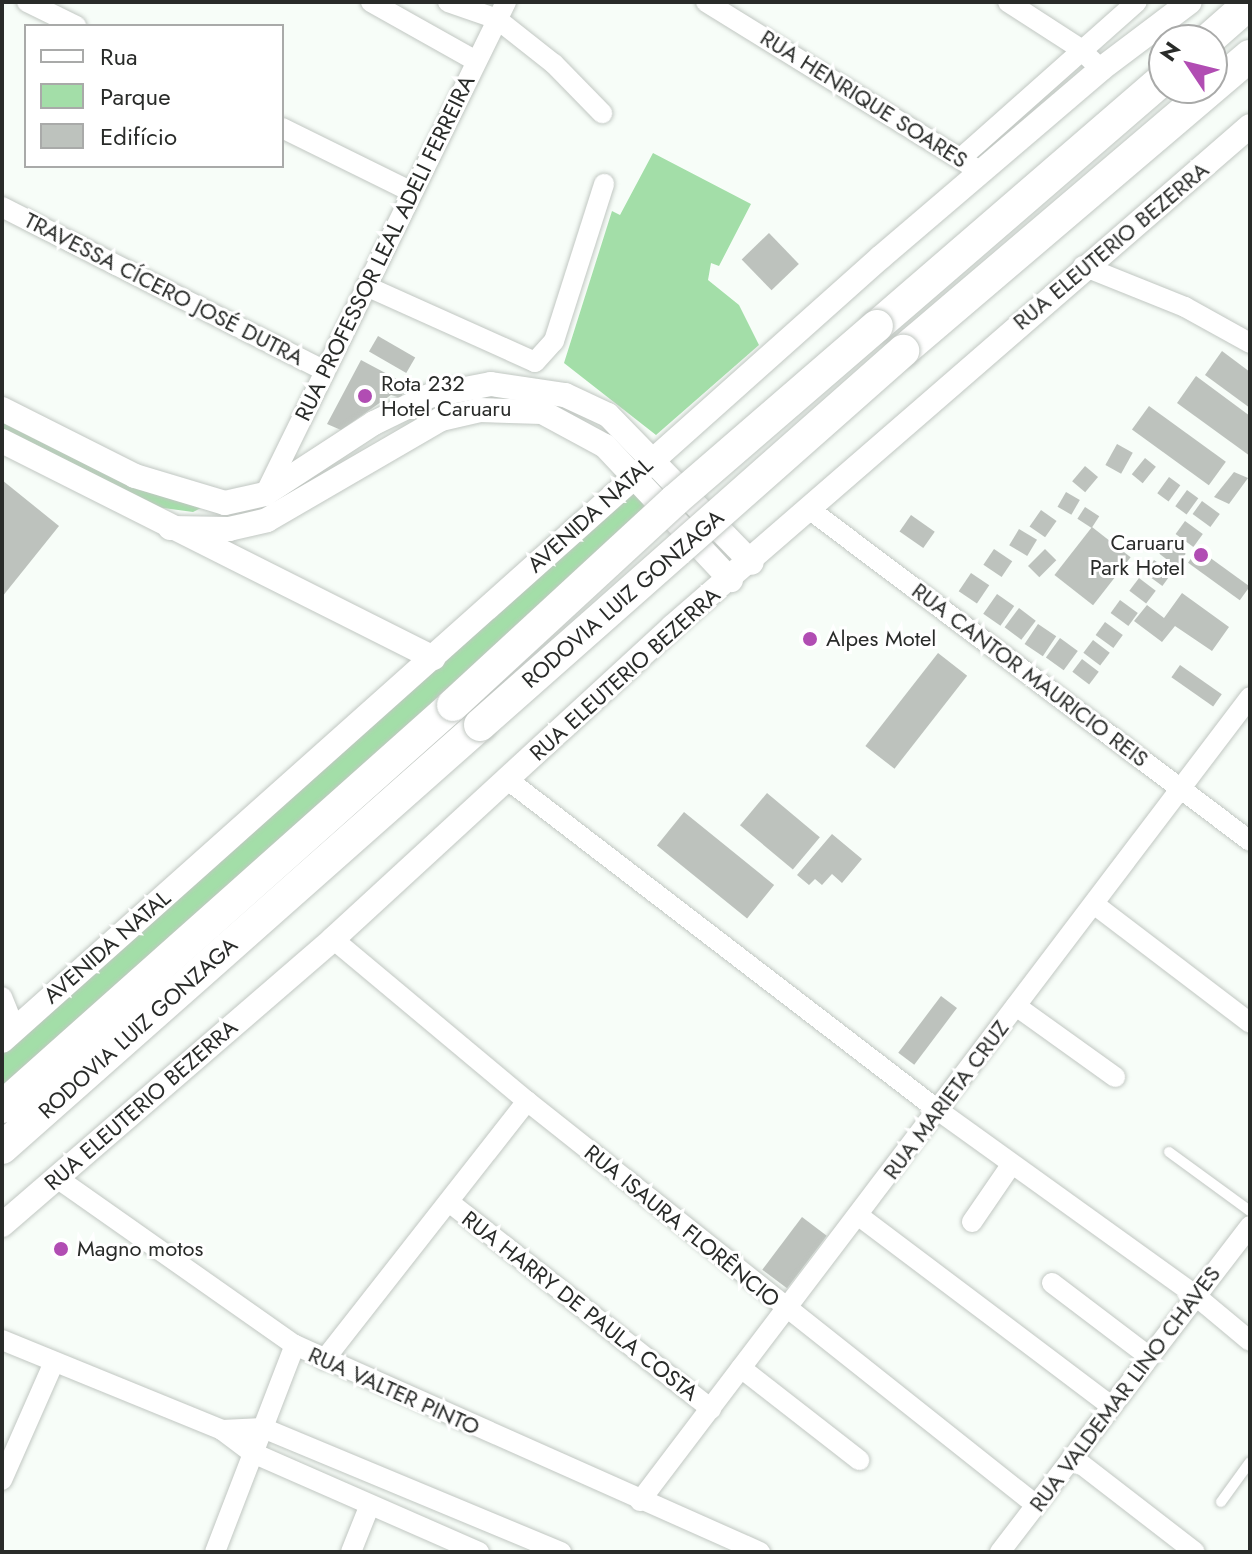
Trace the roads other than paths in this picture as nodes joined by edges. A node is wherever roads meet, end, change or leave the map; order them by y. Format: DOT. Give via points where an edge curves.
graph roads {
  1 [pos="27,2"];
  2 [pos="371,2"];
  3 [pos="448,2"];
  4 [pos="706,2"];
  5 [pos="1008,2"];
  6 [pos="1137,2"];
  7 [pos="1190,2"];
  8 [pos="1250,3"];
  9 [pos="502,10"];
  10 [pos="72,24"];
  11 [pos="1226,24"];
  12 [pos="1079,48"];
  13 [pos="1250,56"];
  14 [pos="476,61"];
  15 [pos="1101,69"];
  16 [pos="1148,92"];
  17 [pos="602,113"];
  18 [pos="1250,126"];
  19 [pos="284,129"];
  20 [pos="971,165"];
  21 [pos="604,184"];
  22 [pos="412,192"];
  23 [pos="2,207"];
  24 [pos="1083,266"];
  25 [pos="366,286"];
  26 [pos="1250,343"];
  27 [pos="325,371"];
  28 [pos="2,409"];
  29 [pos="2,441"];
  30 [pos="654,457"];
  31 [pos="634,474"];
  32 [pos="265,494"];
  33 [pos="809,509"];
  34 [pos="170,528"];
  35 [pos="752,563"];
  36 [pos="731,580"];
  37 [pos="433,658"];
  38 [pos="1250,697"];
  39 [pos="508,780"];
  40 [pos="1181,789"];
  41 [pos="1250,841"];
  42 [pos="1094,904"];
  43 [pos="333,939"];
  44 [pos="2,997"];
  45 [pos="1016,1006"];
  46 [pos="1250,1023"];
  47 [pos="8,1035"];
  48 [pos="1115,1077"];
  49 [pos="527,1101"];
  50 [pos="2,1107"];
  51 [pos="939,1111"];
  52 [pos="2,1148"];
  53 [pos="1169,1152"];
  54 [pos="1011,1165"];
  55 [pos="57,1178"];
  56 [pos="449,1202"];
  57 [pos="1250,1211"];
  58 [pos="859,1216"];
  59 [pos="972,1222"];
  60 [pos="2,1225"];
  61 [pos="1250,1226"];
  62 [pos="1052,1283"];
  63 [pos="1196,1296"];
  64 [pos="786,1309"];
  65 [pos="2,1340"];
  66 [pos="1250,1341"];
  67 [pos="295,1345"];
  68 [pos="1148,1356"];
  69 [pos="324,1360"];
  70 [pos="54,1362"];
  71 [pos="741,1368"];
  72 [pos="1111,1406"];
  73 [pos="711,1409"];
  74 [pos="263,1428"];
  75 [pos="222,1430"];
  76 [pos="253,1453"];
  77 [pos="1072,1457"];
  78 [pos="859,1460"];
  79 [pos="1250,1462"];
  80 [pos="2,1480"];
  81 [pos="640,1501"];
  82 [pos="1221,1502"];
  83 [pos="1036,1505"];
  84 [pos="369,1507"];
  85 [pos="736,1547"];
  86 [pos="215,1552"];
  87 [pos="351,1552"];
  88 [pos="479,1552"];
  89 [pos="561,1552"];
  90 [pos="760,1552"];
  91 [pos="1000,1552"];
  92 [pos="1195,1552"];
  1 -- 10 [label="street"];
  2 -- 14 [label="street"];
  3 -- 9 [label="street"];
  4 -- 20 [label="street, RUA HENRIQUE SOARES"];
  5 -- 12 [label="street"];
  6 -- 12 [label="street"];
  7 -- 15 [label="street, AVENIDA NATAL"];
  8 -- 11 [label="highway"];
  9 -- 14 [label="street, RUA PROFESSOR LEAL ADELI FERREIRA"];
  9 -- 17 [label="street"];
  12 -- 15 [label="street"];
  12 -- 20 [label="street"];
  13 -- 52 [label="highway, RODOVIA LUIZ GONZAGA, bridge" via="903,351"];
  14 -- 22 [label="street, RUA PROFESSOR LEAL ADELI FERREIRA"];
  15 -- 20 [label="street, AVENIDA NATAL"];
  16 -- 50 [label="highway, RODOVIA LUIZ GONZAGA, bridge" via="674,501"];
  18 -- 24 [label="street, RUA ELEUTERIO BEZERRA"];
  19 -- 22 [label="street"];
  20 -- 30 [label="street, AVENIDA NATAL"];
  21 -- 25 [label="street" via="554,341 535,362"];
  22 -- 25 [label="street, RUA PROFESSOR LEAL ADELI FERREIRA"];
  23 -- 27 [label="street, TRAVESSA CÍCERO JOSÉ DUTRA"];
  24 -- 26 [label="street" via="1185,307"];
  24 -- 33 [label="street, RUA ELEUTERIO BEZERRA"];
  25 -- 27 [label="street, RUA PROFESSOR LEAL ADELI FERREIRA"];
  27 -- 32 [label="street, RUA PROFESSOR LEAL ADELI FERREIRA"];
  28 -- 32 [label="street" via="135,476 207,500 225,503"];
  29 -- 34 [label="street"];
  30 -- 31 [label="street, AVENIDA NATAL"];
  30 -- 32 [label="street" via="594,408 565,395 491,384 429,396 374,423"];
  30 -- 35 [label="street"];
  31 -- 34 [label="street" via="605,446 566,421 542,412 479,410 441,419 404,438 267,520 229,529"];
  31 -- 36 [label="street"];
  31 -- 37 [label="street, AVENIDA NATAL"];
  33 -- 35 [label="street, RUA ELEUTERIO BEZERRA"];
  33 -- 40 [label="street, RUA CANTOR MAURICIO REIS"];
  34 -- 37 [label="street"];
  35 -- 36 [label="street, RUA ELEUTERIO BEZERRA"];
  36 -- 39 [label="street, RUA ELEUTERIO BEZERRA"];
  37 -- 47 [label="street, AVENIDA NATAL"];
  38 -- 40 [label="street, RUA MARIETA CRUZ"];
  39 -- 43 [label="street, RUA ELEUTERIO BEZERRA"];
  39 -- 51 [label="street"];
  40 -- 41 [label="street, RUA CANTOR MAURICIO REIS"];
  40 -- 42 [label="street, RUA MARIETA CRUZ"];
  42 -- 45 [label="street, RUA MARIETA CRUZ"];
  42 -- 46 [label="street"];
  43 -- 49 [label="street, RUA ISAURA FLORÊNCIO"];
  43 -- 55 [label="street, RUA ELEUTERIO BEZERRA"];
  44 -- 47 [label="street"];
  45 -- 48 [label="street"];
  45 -- 51 [label="street, RUA MARIETA CRUZ"];
  49 -- 56 [label="street"];
  49 -- 64 [label="street, RUA ISAURA FLORÊNCIO"];
  51 -- 54 [label="street"];
  51 -- 58 [label="street, RUA MARIETA CRUZ"];
  53 -- 57 [label="lane"];
  54 -- 59 [label="street"];
  54 -- 63 [label="street"];
  55 -- 60 [label="street, RUA ELEUTERIO BEZERRA"];
  55 -- 67 [label="street, RUA VALTER PINTO"];
  56 -- 69 [label="street"];
  56 -- 73 [label="street, RUA HARRY DE PAULA COSTA"];
  58 -- 64 [label="street, RUA MARIETA CRUZ"];
  58 -- 72 [label="street"];
  61 -- 63 [label="street, RUA VALDEMAR LINO CHAVES"];
  62 -- 68 [label="street"];
  63 -- 66 [label="street"];
  63 -- 68 [label="street, RUA VALDEMAR LINO CHAVES"];
  64 -- 71 [label="street, RUA MARIETA CRUZ"];
  64 -- 83 [label="street, RUA ISAURA FLORÊNCIO"];
  65 -- 70 [label="street"];
  67 -- 69 [label="street, RUA VALTER PINTO"];
  67 -- 74 [label="street"];
  68 -- 72 [label="street, RUA VALDEMAR LINO CHAVES"];
  69 -- 81 [label="street, RUA VALTER PINTO"];
  70 -- 75 [label="street"];
  70 -- 80 [label="street"];
  71 -- 73 [label="street, RUA MARIETA CRUZ"];
  71 -- 78 [label="street"];
  72 -- 77 [label="street, RUA VALDEMAR LINO CHAVES"];
  73 -- 81 [label="street, RUA MARIETA CRUZ"];
  74 -- 75 [label="street"];
  74 -- 76 [label="street"];
  74 -- 89 [label="street"];
  75 -- 76 [label="street"];
  76 -- 84 [label="street"];
  76 -- 86 [label="street"];
  77 -- 83 [label="street, RUA VALDEMAR LINO CHAVES"];
  77 -- 92 [label="street"];
  79 -- 82 [label="lane"];
  81 -- 85 [label="street, RUA VALTER PINTO"];
  83 -- 91 [label="street, RUA VALDEMAR LINO CHAVES"];
  84 -- 87 [label="street"];
  84 -- 88 [label="street"];
  85 -- 90 [label="street, RUA VALTER PINTO"];
}
